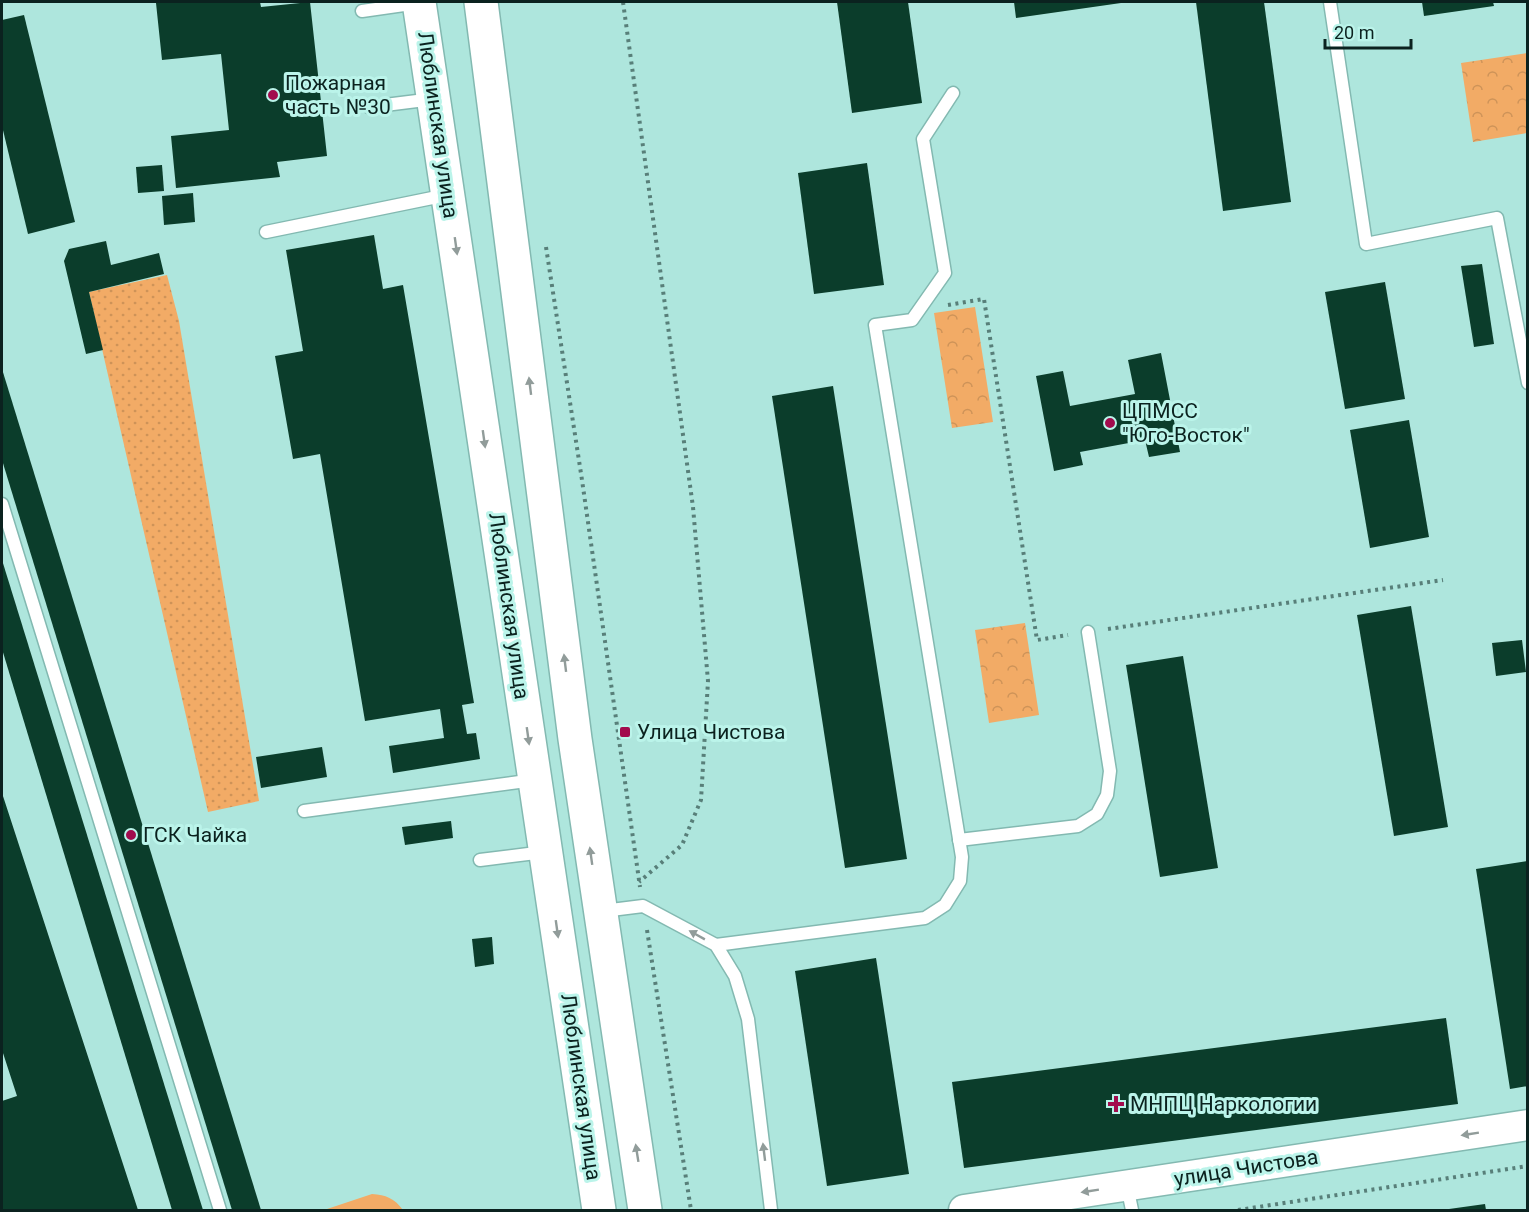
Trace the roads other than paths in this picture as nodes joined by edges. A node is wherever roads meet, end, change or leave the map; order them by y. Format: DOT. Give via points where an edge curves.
graph roads {
  1 [pos="419,2"];
  2 [pos="481,2"];
  3 [pos="1330,2"];
  4 [pos="362,11"];
  5 [pos="953,93"];
  6 [pos="434,99"];
  7 [pos="369,107"];
  8 [pos="448,195"];
  9 [pos="266,232"];
  10 [pos="1527,383"];
  11 [pos="2,504"];
  12 [pos="1088,632"];
  13 [pos="535,780"];
  14 [pos="304,811"];
  15 [pos="959,840"];
  16 [pos="546,852"];
  17 [pos="480,860"];
  18 [pos="600,912"];
  19 [pos="716,945"];
  20 [pos="1527,1125"];
  21 [pos="1129,1198"];
  22 [pos="219,1210"];
  23 [pos="599,1210"];
  24 [pos="645,1210"];
  25 [pos="771,1210"];
  26 [pos="964,1210"];
  1 -- 4 [label="lane"];
  1 -- 6 [label="main road, Люблинская улица"];
  18 -- 2 [label="main road, Люблинская улица, one-way"];
  3 -- 10 [label="lane" via="1366,244 1497,218"];
  5 -- 15 [label="lane" via="923,139 945,273 912,320 875,325"];
  6 -- 7 [label="lane"];
  6 -- 8 [label="main road, Люблинская улица"];
  8 -- 9 [label="lane"];
  8 -- 13 [label="main road, Люблинская улица, one-way"];
  11 -- 22 [label="lane"];
  12 -- 15 [label="lane" via="1110,771 1107,795 1097,814 1078,826"];
  13 -- 14 [label="lane"];
  13 -- 16 [label="main road, Люблинская улица"];
  15 -- 19 [label="lane" via="960,881 945,905 924,918"];
  16 -- 17 [label="lane"];
  16 -- 23 [label="main road, Люблинская улица, one-way"];
  19 -- 18 [label="lane, one-way" via="643,906"];
  24 -- 18 [label="main road, Люблинская улица, one-way"];
  25 -- 19 [label="lane, one-way" via="748,1019 735,976"];
  20 -- 21 [label="street, улица Чистова, one-way"];
  21 -- 26 [label="street, улица Чистова, one-way"];
}
